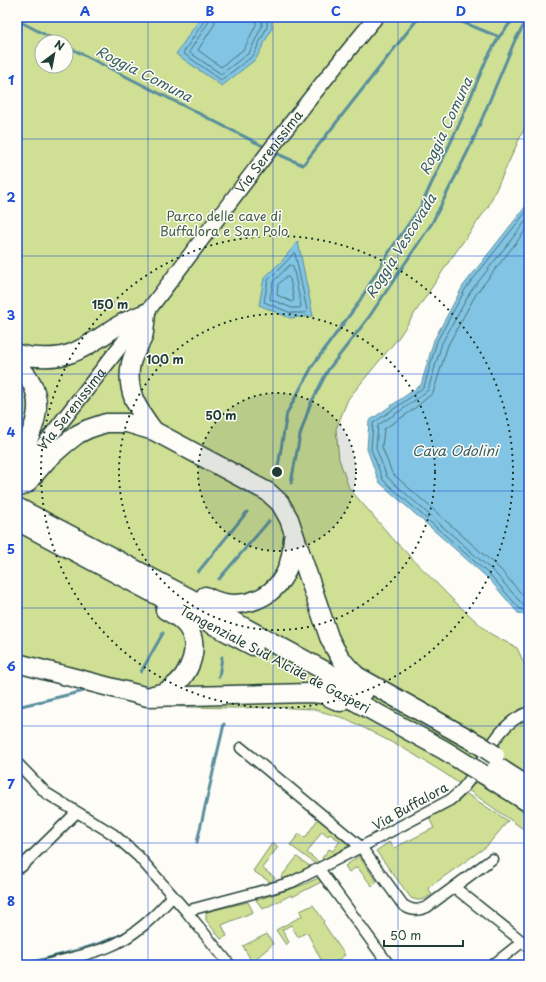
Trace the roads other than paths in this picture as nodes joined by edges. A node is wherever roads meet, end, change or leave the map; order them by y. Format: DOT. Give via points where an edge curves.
graph roads {
  1 [pos="376,17"];
  2 [pos="146,313"];
  3 [pos="17,354"];
  4 [pos="17,365"];
  5 [pos="154,431"];
  6 [pos="17,459"];
  7 [pos="17,479"];
  8 [pos="17,488"];
  9 [pos="17,512"];
  10 [pos="294,533"];
  11 [pos="48,539"];
  12 [pos="103,552"];
  13 [pos="17,663"];
  14 [pos="148,697"];
  15 [pos="529,712"];
  16 [pos="241,748"];
  17 [pos="444,750"];
  18 [pos="482,759"];
  19 [pos="17,763"];
  20 [pos="529,787"];
  21 [pos="529,803"];
  22 [pos="76,813"];
  23 [pos="362,847"];
  24 [pos="492,859"];
  25 [pos="21,868"];
  26 [pos="319,869"];
  27 [pos="454,887"];
  28 [pos="173,896"];
  29 [pos="186,911"];
  30 [pos="526,945"];
  31 [pos="46,965"];
  32 [pos="230,965"];
  33 [pos="389,965"];
  34 [pos="493,965"];
  1 -- 2 [label="main road, Via Serenissima" via="273,144"];
  2 -- 3 [label="highway" via="123,323 99,340 72,353 47,357"];
  2 -- 5 [label="highway" via="143,336 131,363 130,380 138,410"];
  2 -- 7 [label="main road, Via Serenissima"];
  4 -- 6 [label="highway" via="26,373 35,390 37,403 32,431"];
  5 -- 8 [label="highway" via="126,423 106,424 88,429 65,444 26,484"];
  5 -- 10 [label="highway" via="268,492 280,503"];
  9 -- 11 [label="highway, Tangenziale Sud Alcide de Gasperi"];
  9 -- 12 [label="highway, Tangenziale Sud Alcide de Gasperi"];
  10 -- 12 [label="highway" via="291,557 286,573 278,585 264,597 240,605 209,598 139,561"];
  10 -- 18 [label="highway" via="329,637 345,665 357,676"];
  11 -- 14 [label="highway" via="79,564 169,612 183,622 190,632 194,651 186,673 168,690"];
  11 -- 17 [label="highway, Tangenziale Sud Alcide de Gasperi" via="267,653"];
  12 -- 18 [label="highway, Tangenziale Sud Alcide de Gasperi" via="280,646"];
  13 -- 14 [label="highway"];
  14 -- 17 [label="highway" via="322,694 405,738"];
  15 -- 23 [label="street, Via Buffalora" via="516,718 498,734 462,790 456,795"];
  16 -- 23 [label="street"];
  17 -- 18 [label="highway, Tangenziale Sud Alcide de Gasperi"];
  18 -- 20 [label="highway, Tangenziale Sud Alcide de Gasperi"];
  18 -- 21 [label="highway, Tangenziale Sud Alcide de Gasperi"];
  19 -- 22 [label="street" via="46,793"];
  22 -- 25 [label="street"];
  22 -- 28 [label="street" via="113,834 138,856"];
  23 -- 26 [label="street, Via Buffalora"];
  23 -- 27 [label="street" via="403,905 410,910 417,911 427,907"];
  24 -- 27 [label="street"];
  26 -- 29 [label="street, Via Buffalora" via="292,882"];
  26 -- 33 [label="street"];
  27 -- 30 [label="street"];
  28 -- 29 [label="street"];
  28 -- 31 [label="street" via="153,918 133,934 109,947"];
  29 -- 32 [label="street"];
  30 -- 34 [label="street"];
}
